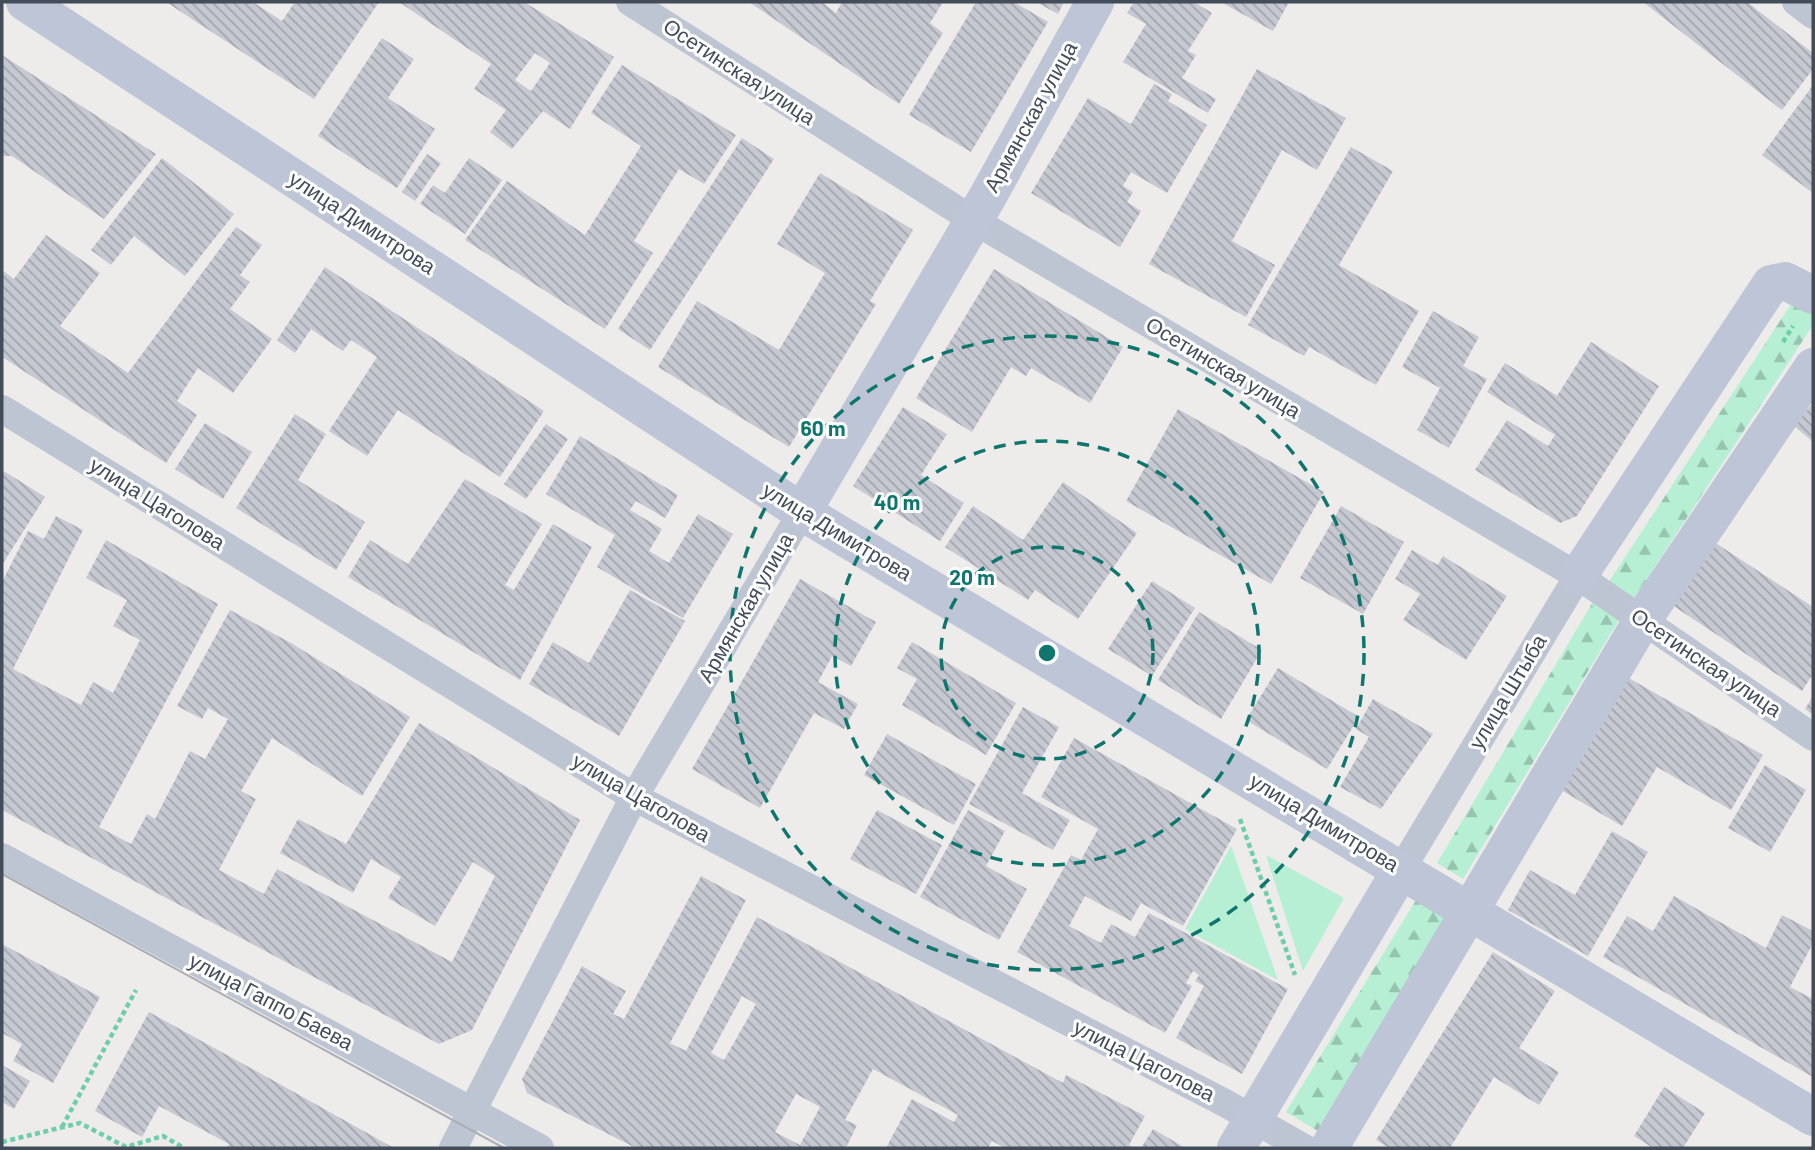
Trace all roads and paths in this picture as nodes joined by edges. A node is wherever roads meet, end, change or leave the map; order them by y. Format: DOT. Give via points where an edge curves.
graph roads {
  1 [pos="25,2"];
  2 [pos="630,2"];
  3 [pos="1095,2"];
  4 [pos="1796,2"];
  5 [pos="1813,15"];
  6 [pos="973,220"];
  7 [pos="1813,295"];
  8 [pos="1813,367"];
  9 [pos="2,409"];
  10 [pos="802,512"];
  11 [pos="1578,576"];
  12 [pos="1643,619"];
  13 [pos="1813,737"];
  14 [pos="634,797"];
  15 [pos="1240,819"];
  16 [pos="2,857"];
  17 [pos="1401,870"];
  18 [pos="1469,912"];
  19 [pos="1296,976"];
  20 [pos="136,990"];
  21 [pos="472,1111"];
  22 [pos="1813,1117"];
  23 [pos="62,1127"];
  24 [pos="1245,1134"];
  25 [pos="2,1142"];
  26 [pos="184,1148"];
  27 [pos="453,1148"];
  28 [pos="540,1148"];
  29 [pos="1304,1148"];
  30 [pos="1329,1148"];
  1 -- 10 [label="main road, улица Димитрова"];
  2 -- 6 [label="street, Осетинская улица"];
  3 -- 6 [label="main road, Армянская улица"];
  4 -- 5 [label="street"];
  6 -- 10 [label="main road, Армянская улица"];
  6 -- 11 [label="street, Осетинская улица"];
  7 -- 11 [label="main road, улица Штыба" via="1785,281 1771,284"];
  8 -- 12 [label="main road"];
  9 -- 14 [label="street, улица Цаголова"];
  10 -- 14 [label="street, Армянская улица"];
  10 -- 17 [label="main road, улица Димитрова"];
  11 -- 12 [label="street, Осетинская улица"];
  11 -- 17 [label="street, улица Штыба"];
  12 -- 13 [label="street, Осетинская улица"];
  12 -- 18 [label="main road"];
  14 -- 21 [label="street, Армянская улица"];
  14 -- 24 [label="street, улица Цаголова"];
  15 -- 19 [label="path"];
  16 -- 21 [label="street, улица Гаппо Баева"];
  17 -- 18 [label="main road, улица Димитрова"];
  17 -- 24 [label="main road, улица Штыба"];
  18 -- 22 [label="main road, улица Димитрова"];
  18 -- 30 [label="main road"];
  20 -- 23 [label="path"];
  21 -- 27 [label="street, Армянская улица"];
  21 -- 28 [label="street, улица Гаппо Баева"];
  23 -- 25 [label="path"];
  23 -- 26 [label="path" via="80,1123 126,1147 163,1136"];
  24 -- 29 [label="street, улица Цаголова"];
}
